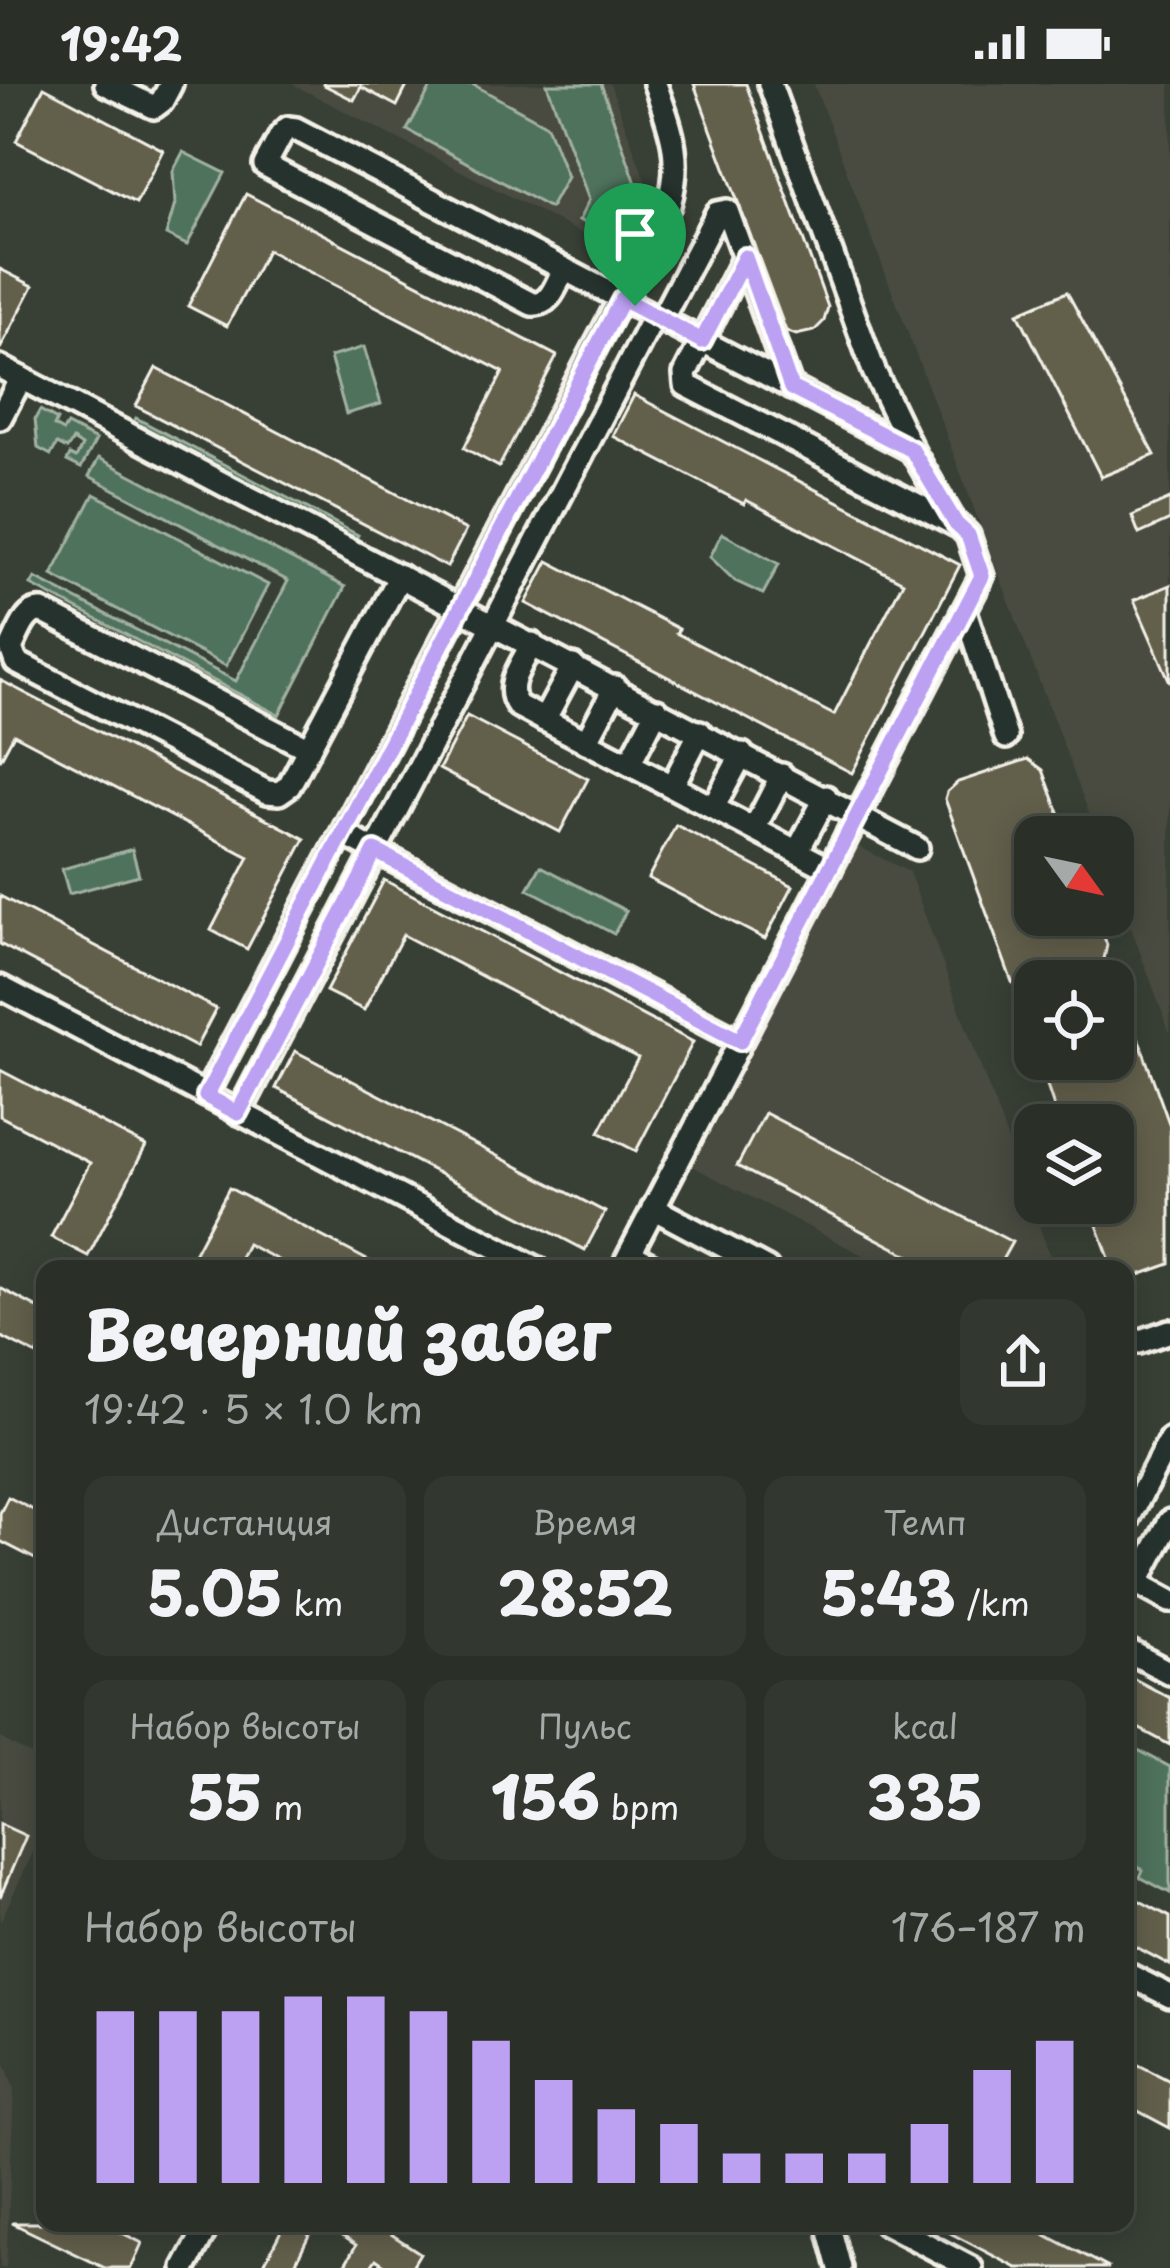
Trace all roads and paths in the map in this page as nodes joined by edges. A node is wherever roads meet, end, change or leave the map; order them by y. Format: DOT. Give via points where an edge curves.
graph roads {
  1 [pos="106,84"];
  2 [pos="171,84"];
  3 [pos="655,84"];
  4 [pos="770,84"];
  5 [pos="745,257"];
  6 [pos="564,269"];
  7 [pos="622,299"];
  8 [pos="658,318"];
  9 [pos="702,341"];
  10 [pos="10,372"];
  11 [pos="791,388"];
  12 [pos="0,418"];
  13 [pos="912,450"];
  14 [pos="956,524"];
  15 [pos="400,576"];
  16 [pos="461,607"];
  17 [pos="965,611"];
  18 [pos="494,624"];
  19 [pos="532,644"];
  20 [pos="573,666"];
  21 [pos="615,688"];
  22 [pos="657,710"];
  23 [pos="544,720"];
  24 [pos="700,732"];
  25 [pos="1006,737"];
  26 [pos="586,742"];
  27 [pos="309,749"];
  28 [pos="742,754"];
  29 [pos="629,764"];
  30 [pos="782,775"];
  31 [pos="672,786"];
  32 [pos="826,797"];
  33 [pos="713,808"];
  34 [pos="859,815"];
  35 [pos="754,829"];
  36 [pos="343,834"];
  37 [pos="917,848"];
  38 [pos="375,851"];
  39 [pos="797,852"];
  40 [pos="830,869"];
  41 [pos="0,987"];
  42 [pos="740,1041"];
  43 [pos="206,1096"];
  44 [pos="238,1113"];
  45 [pos="653,1208"];
  46 [pos="521,1260"];
  47 [pos="627,1260"];
  48 [pos="750,1260"];
  49 [pos="1170,1331"];
  50 [pos="1139,1342"];
  51 [pos="1170,1439"];
  52 [pos="1134,1508"];
  53 [pos="1170,1521"];
  54 [pos="1134,1575"];
  55 [pos="1134,1582"];
  56 [pos="1170,1600"];
  57 [pos="1134,1654"];
  58 [pos="1170,1672"];
  59 [pos="1134,1977"];
  60 [pos="1170,1996"];
  61 [pos="204,2232"];
  62 [pos="830,2232"];
  63 [pos="902,2232"];
  64 [pos="185,2268"];
  65 [pos="839,2268"];
  66 [pos="971,2268"];
  1 -- 2 [label="street" via="154,106"];
  3 -- 7 [label="street" via="676,147 676,182"];
  4 -- 13 [label="street" via="874,370"];
  5 -- 8 [label="street" via="729,215 717,212"];
  5 -- 9 [label="street"];
  5 -- 11 [label="street"];
  6 -- 6 [label="street" via="548,300 532,304 265,165 284,130 296,129"];
  6 -- 7 [label="street"];
  7 -- 8 [label="street"];
  7 -- 16 [label="street"];
  8 -- 9 [label="street"];
  8 -- 18 [label="street"];
  9 -- 11 [label="street"];
  9 -- 14 [label="street" via="685,374 691,389"];
  10 -- 12 [label="street"];
  10 -- 15 [label="street"];
  11 -- 13 [label="street"];
  13 -- 14 [label="street"];
  14 -- 17 [label="street" via="982,574"];
  15 -- 16 [label="street"];
  15 -- 27 [label="street"];
  16 -- 18 [label="street"];
  16 -- 36 [label="street"];
  17 -- 25 [label="street"];
  17 -- 34 [label="street"];
  18 -- 19 [label="street"];
  18 -- 38 [label="street"];
  19 -- 20 [label="street"];
  19 -- 23 [label="street" via="511,693"];
  20 -- 21 [label="street"];
  20 -- 23 [label="street"];
  21 -- 22 [label="street"];
  21 -- 26 [label="street"];
  22 -- 24 [label="street"];
  22 -- 29 [label="street"];
  23 -- 26 [label="street"];
  24 -- 28 [label="street"];
  24 -- 31 [label="street"];
  26 -- 29 [label="street"];
  27 -- 27 [label="street" via="289,786 267,792 16,662 11,649 29,614 42,610"];
  28 -- 30 [label="street"];
  28 -- 33 [label="street"];
  29 -- 31 [label="street"];
  30 -- 32 [label="street"];
  30 -- 35 [label="street"];
  31 -- 33 [label="street"];
  32 -- 34 [label="street"];
  32 -- 39 [label="street"];
  33 -- 35 [label="street"];
  34 -- 37 [label="street"];
  34 -- 40 [label="street"];
  35 -- 39 [label="street"];
  36 -- 38 [label="street"];
  36 -- 43 [label="street"];
  38 -- 42 [label="street"];
  38 -- 44 [label="street"];
  39 -- 40 [label="street"];
  40 -- 42 [label="street"];
  41 -- 43 [label="street"];
  42 -- 45 [label="street"];
  43 -- 44 [label="street"];
  44 -- 46 [label="street"];
  45 -- 47 [label="street"];
  45 -- 48 [label="street"];
  49 -- 50 [label="street"];
  51 -- 52 [label="street"];
  53 -- 54 [label="street"];
  55 -- 56 [label="street"];
  57 -- 58 [label="street"];
  59 -- 60 [label="street"];
  61 -- 64 [label="street"];
  62 -- 65 [label="street"];
  63 -- 66 [label="street"];
}
